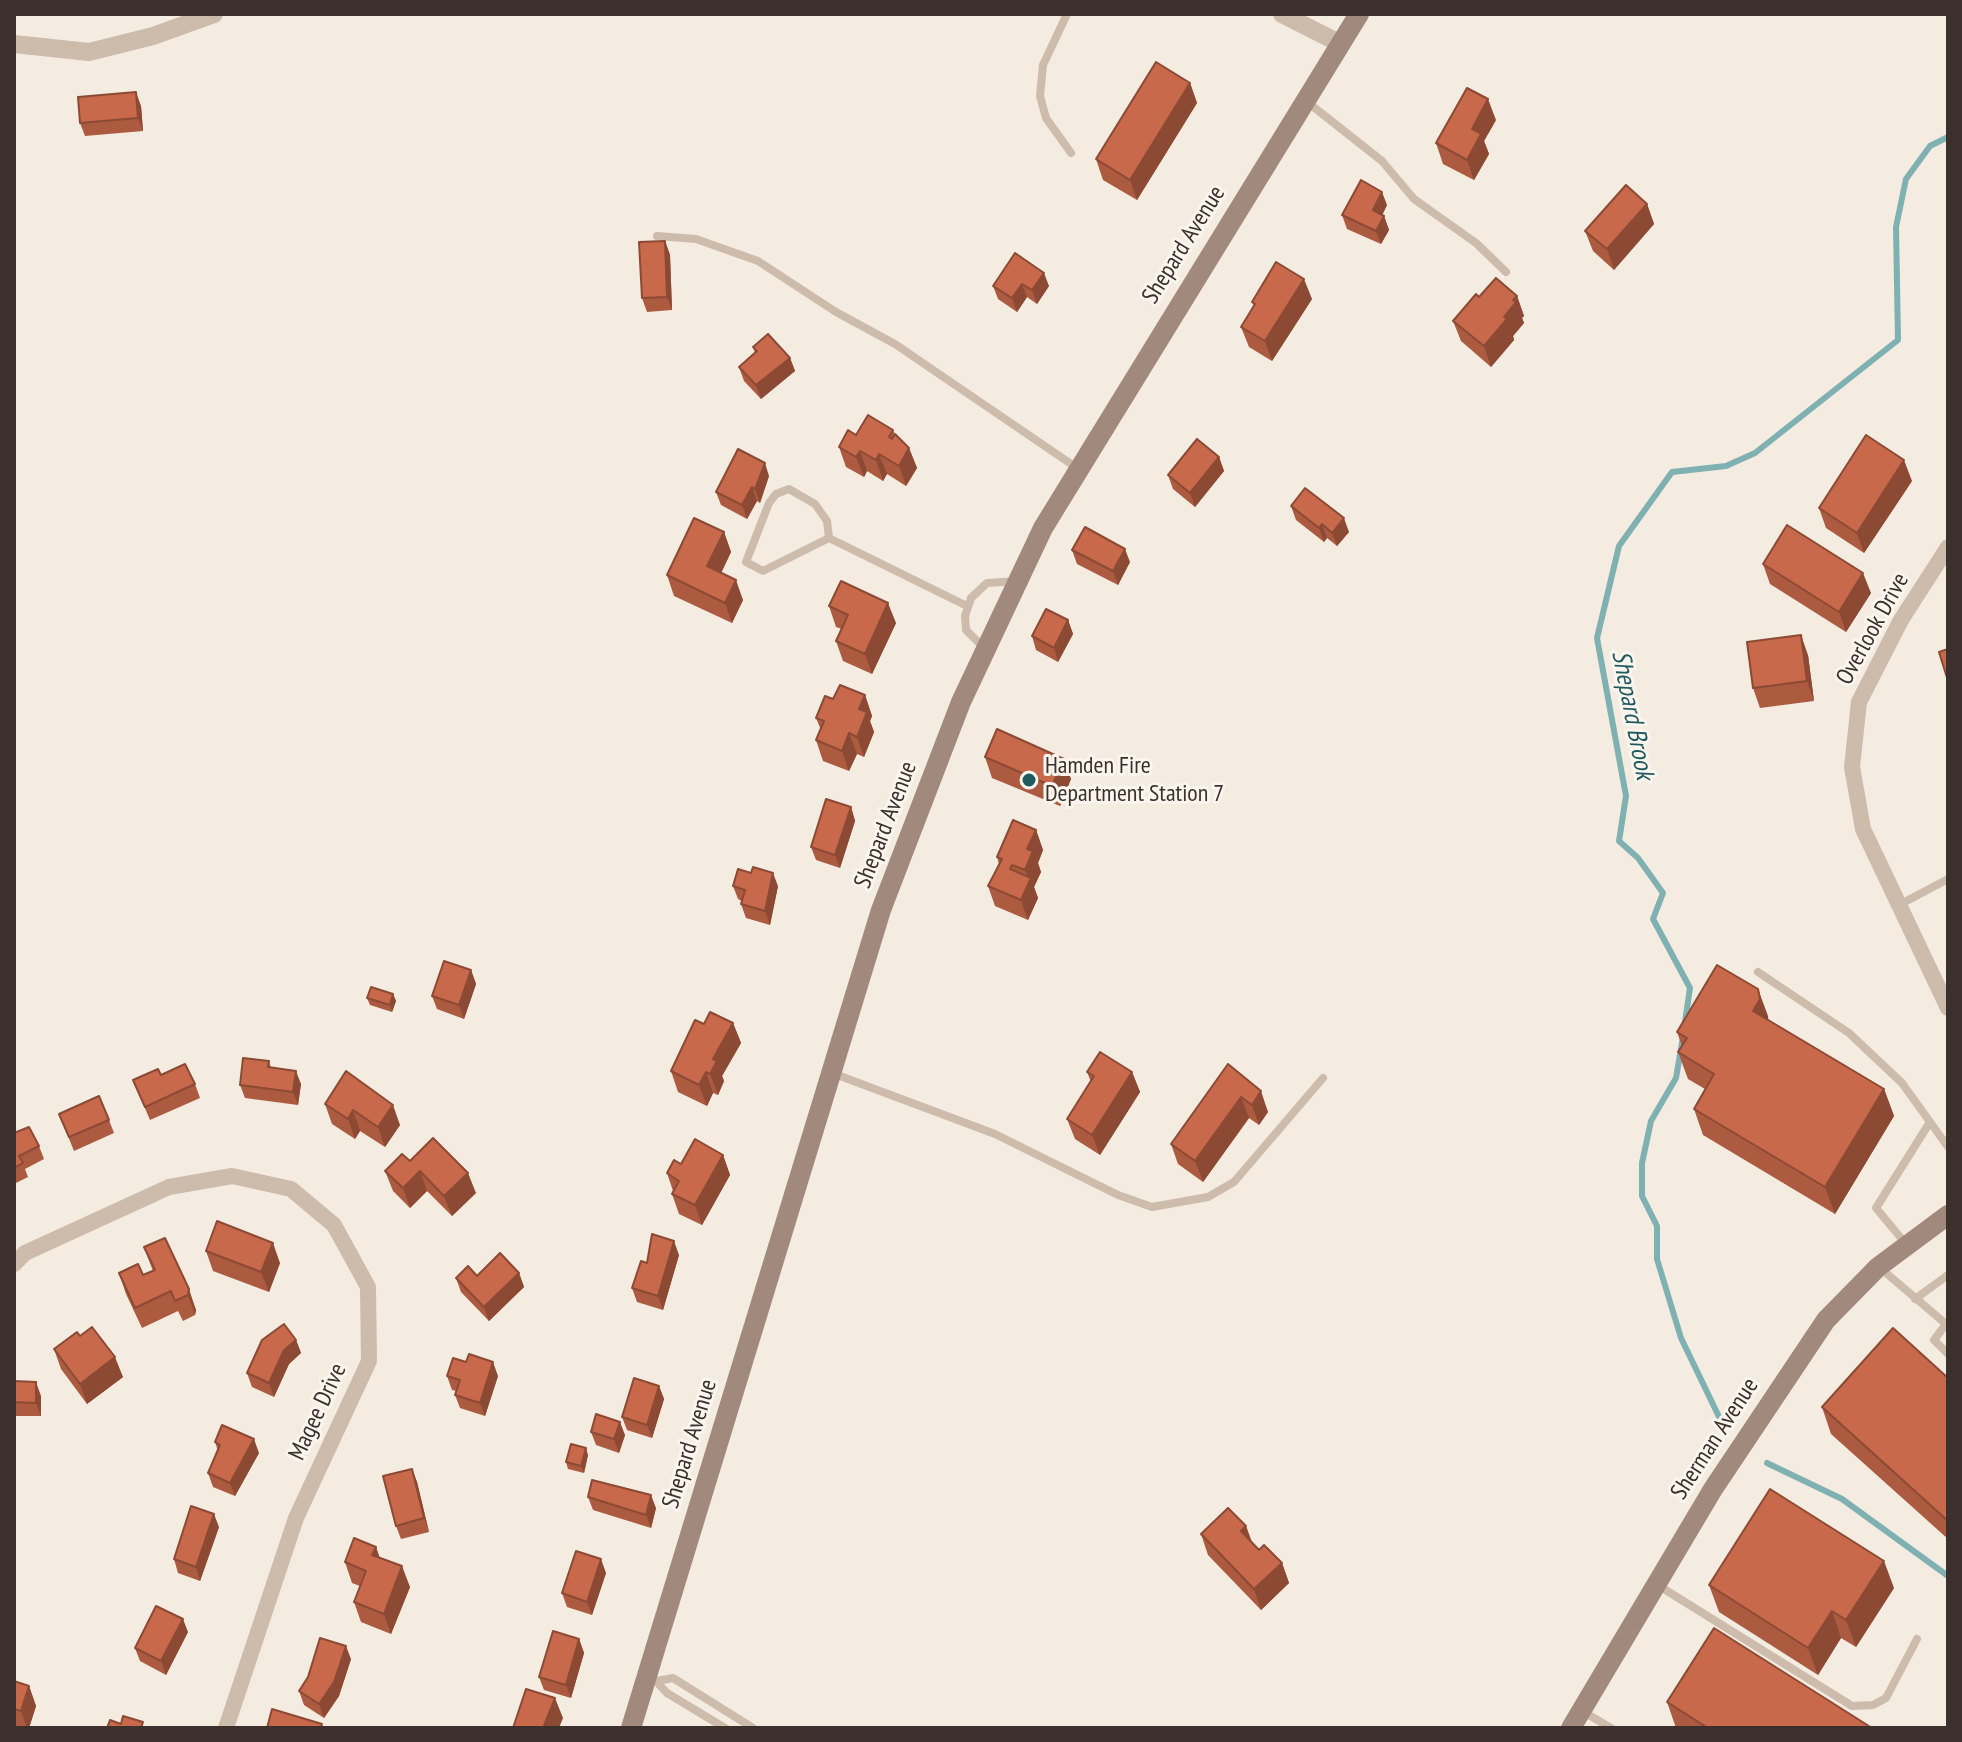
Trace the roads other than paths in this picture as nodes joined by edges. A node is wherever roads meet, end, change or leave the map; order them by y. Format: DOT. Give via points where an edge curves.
graph roads {
  1 [pos="214,14"];
  2 [pos="1067,14"];
  3 [pos="1282,14"];
  4 [pos="1359,14"];
  5 [pos="14,44"];
  6 [pos="1341,44"];
  7 [pos="1305,100"];
  8 [pos="1071,153"];
  9 [pos="657,236"];
  10 [pos="1506,272"];
  11 [pos="1078,469"];
  12 [pos="829,538"];
  13 [pos="1948,547"];
  14 [pos="1018,581"];
  15 [pos="967,606"];
  16 [pos="986,650"];
  17 [pos="1948,879"];
  18 [pos="1898,905"];
  19 [pos="1758,972"];
  20 [pos="1948,1008"];
  21 [pos="831,1072"];
  22 [pos="1323,1078"];
  23 [pos="1930,1122"];
  24 [pos="1948,1147"];
  25 [pos="1948,1215"];
  26 [pos="1906,1244"];
  27 [pos="14,1264"];
  28 [pos="1878,1267"];
  29 [pos="1948,1275"];
  30 [pos="1915,1299"];
  31 [pos="1947,1324"];
  32 [pos="1948,1354"];
  33 [pos="1655,1584"];
  34 [pos="1917,1639"];
  35 [pos="652,1678"];
  36 [pos="1576,1719"];
  37 [pos="226,1728"];
  38 [pos="631,1728"];
  39 [pos="725,1728"];
  40 [pos="753,1728"];
  41 [pos="1611,1728"];
  1 -- 5 [label="street" via="89,52"];
  2 -- 8 [label="lane" via="1043,65 1040,96 1046,118"];
  3 -- 6 [label="street"];
  4 -- 6 [label="main road, Shepard Avenue"];
  6 -- 7 [label="main road, Shepard Avenue"];
  7 -- 10 [label="lane" via="1382,161 1414,199 1476,243"];
  7 -- 11 [label="main road, Shepard Avenue"];
  9 -- 11 [label="lane" via="696,239 758,261 895,344"];
  11 -- 14 [label="main road, Shepard Avenue"];
  12 -- 12 [label="lane" via="827,521 815,504 798,492 782,490 769,503 746,562 763,571"];
  12 -- 15 [label="lane"];
  13 -- 18 [label="street, Overlook Drive" via="1901,620 1859,702 1852,767 1863,829"];
  14 -- 15 [label="lane" via="981,586"];
  14 -- 16 [label="main road, Shepard Avenue"];
  15 -- 16 [label="lane" via="966,630"];
  16 -- 21 [label="main road, Shepard Avenue" via="881,910"];
  17 -- 18 [label="lane"];
  18 -- 20 [label="street, Overlook Drive"];
  19 -- 23 [label="lane" via="1849,1033 1902,1083"];
  21 -- 22 [label="lane" via="995,1134 1152,1207 1208,1197 1234,1182"];
  21 -- 35 [label="main road, Shepard Avenue"];
  23 -- 24 [label="lane"];
  23 -- 26 [label="lane" via="1876,1208"];
  25 -- 26 [label="main road, Sherman Avenue"];
  26 -- 28 [label="main road, Sherman Avenue"];
  27 -- 37 [label="street, Magee Drive" via="25,1253 169,1187 232,1176 291,1189 334,1225 368,1287 369,1361 296,1518"];
  28 -- 30 [label="lane"];
  28 -- 33 [label="main road, Sherman Avenue" via="1826,1320 1800,1356"];
  29 -- 30 [label="lane"];
  30 -- 31 [label="lane"];
  31 -- 32 [label="lane" via="1934,1340"];
  33 -- 34 [label="lane" via="1852,1706 1886,1698"];
  33 -- 36 [label="main road, Sherman Avenue"];
  35 -- 38 [label="main road, Shepard Avenue"];
  35 -- 39 [label="lane"];
  35 -- 40 [label="lane" via="673,1678"];
  36 -- 41 [label="lane"];
}
